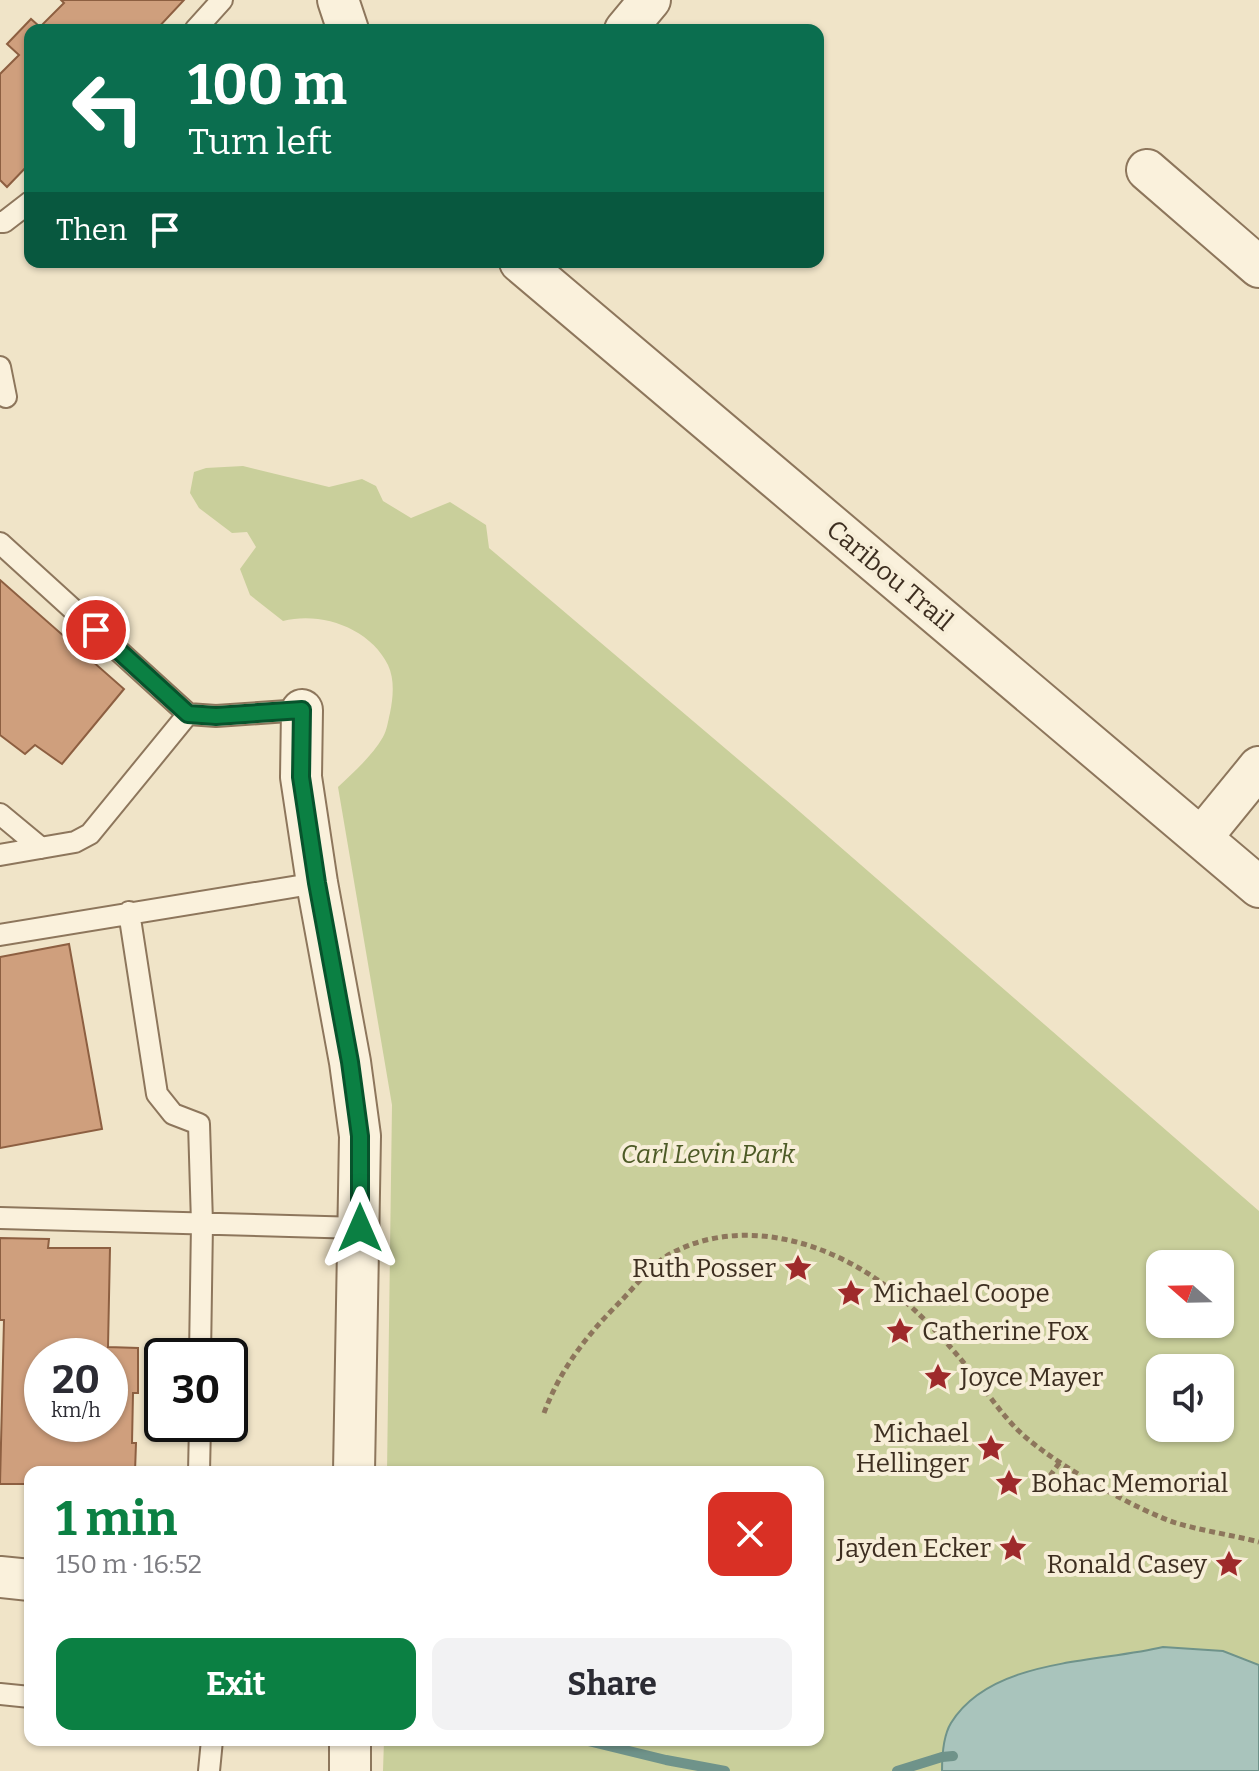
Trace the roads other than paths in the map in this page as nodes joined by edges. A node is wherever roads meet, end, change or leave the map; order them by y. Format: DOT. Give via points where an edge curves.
graph roads {
  1 [pos="222,0"];
  2 [pos="338,0"];
  3 [pos="650,0"];
  4 [pos="200,24"];
  5 [pos="346,24"];
  6 [pos="630,24"];
  7 [pos="1147,170"];
  8 [pos="24,207"];
  9 [pos="0,222"];
  10 [pos="1259,267"];
  11 [pos="527,268"];
  12 [pos="0,367"];
  13 [pos="6,397"];
  14 [pos="0,543"];
  15 [pos="302,710"];
  16 [pos="188,714"];
  17 [pos="1259,767"];
  18 [pos="0,814"];
  19 [pos="1201,838"];
  20 [pos="41,848"];
  21 [pos="0,855"];
  22 [pos="317,883"];
  23 [pos="1259,887"];
  24 [pos="129,912"];
  25 [pos="0,935"];
  26 [pos="0,1218"];
  27 [pos="202,1223"];
  28 [pos="360,1228"];
  29 [pos="200,1338"];
  30 [pos="200,1442"];
  31 [pos="199,1466"];
  32 [pos="354,1466"];
  33 [pos="0,1577"];
  34 [pos="24,1579"];
  35 [pos="0,1694"];
  36 [pos="24,1696"];
  37 [pos="211,1746"];
  38 [pos="350,1746"];
  39 [pos="209,1771"];
  40 [pos="350,1771"];
  1 -- 4 [label="lane"];
  2 -- 5 [label="street"];
  3 -- 6 [label="street"];
  7 -- 10 [label="street"];
  8 -- 9 [label="lane"];
  11 -- 19 [label="street, Caribou Trail"];
  12 -- 13 [label="lane"];
  14 -- 16 [label="lane"];
  15 -- 16 [label="lane"];
  15 -- 22 [label="street" via="301,777"];
  16 -- 20 [label="lane" via="90,834"];
  17 -- 19 [label="street"];
  18 -- 20 [label="lane"];
  19 -- 23 [label="street, Caribou Trail"];
  20 -- 21 [label="lane"];
  22 -- 24 [label="lane"];
  22 -- 28 [label="street" via="358,1122"];
  24 -- 25 [label="lane"];
  24 -- 27 [label="lane" via="157,1094 173,1114 199,1124"];
  26 -- 27 [label="lane"];
  27 -- 28 [label="lane"];
  27 -- 29 [label="lane"];
  28 -- 32 [label="street"];
  30 -- 31 [label="lane"];
  33 -- 34 [label="street"];
  35 -- 36 [label="lane"];
  37 -- 39 [label="lane"];
  38 -- 40 [label="street"];
}
